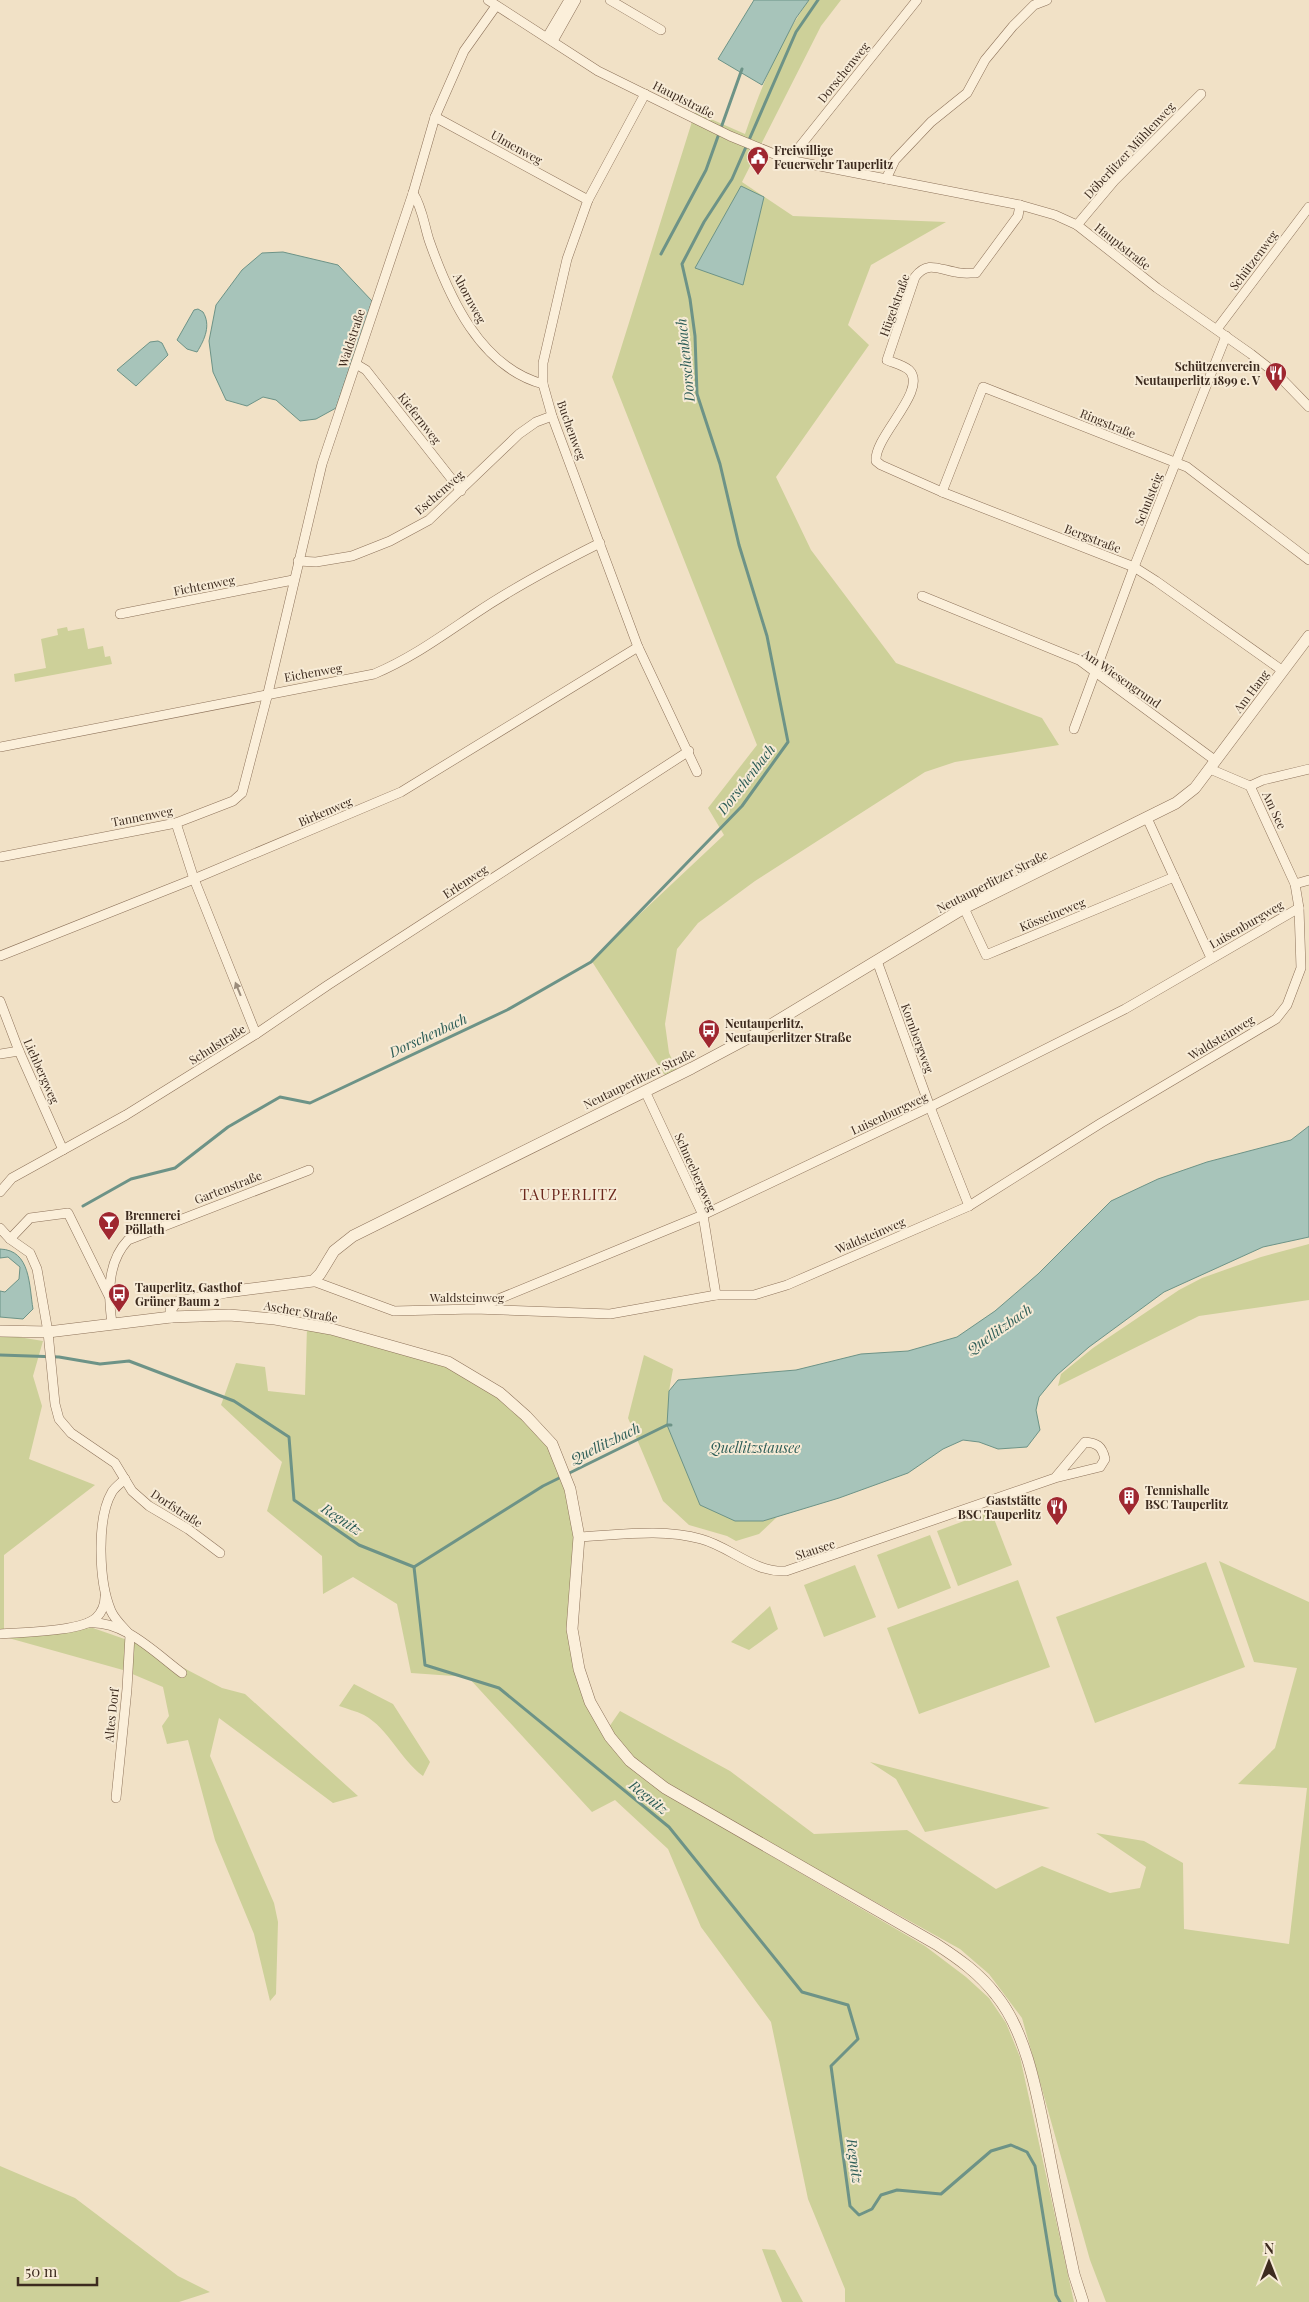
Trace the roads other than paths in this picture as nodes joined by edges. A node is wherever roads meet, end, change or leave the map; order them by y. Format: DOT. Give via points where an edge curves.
graph roads {
  1 [pos="569,0"];
  2 [pos="576,0"];
  3 [pos="610,0"];
  4 [pos="917,0"];
  5 [pos="1047,0"];
  6 [pos="492,3"];
  7 [pos="661,30"];
  8 [pos="550,39"];
  9 [pos="645,94"];
  10 [pos="1201,94"];
  11 [pos="435,116"];
  12 [pos="789,160"];
  13 [pos="886,179"];
  14 [pos="413,193"];
  15 [pos="588,200"];
  16 [pos="1020,205"];
  17 [pos="1309,207"];
  18 [pos="1077,225"];
  19 [pos="1216,329"];
  20 [pos="1226,336"];
  21 [pos="356,364"];
  22 [pos="543,384"];
  23 [pos="1308,405"];
  24 [pos="552,416"];
  25 [pos="876,461"];
  26 [pos="1176,463"];
  27 [pos="461,491"];
  28 [pos="942,492"];
  29 [pos="600,543"];
  30 [pos="1309,560"];
  31 [pos="298,561"];
  32 [pos="1134,567"];
  33 [pos="293,580"];
  34 [pos="922,596"];
  35 [pos="120,614"];
  36 [pos="1309,636"];
  37 [pos="638,647"];
  38 [pos="1094,670"];
  39 [pos="1283,671"];
  40 [pos="268,693"];
  41 [pos="1074,729"];
  42 [pos="0,747"];
  43 [pos="688,751"];
  44 [pos="1213,765"];
  45 [pos="1309,769"];
  46 [pos="697,772"];
  47 [pos="1250,786"];
  48 [pos="1147,818"];
  49 [pos="176,823"];
  50 [pos="0,858"];
  51 [pos="1174,877"];
  52 [pos="194,879"];
  53 [pos="1309,880"];
  54 [pos="1295,884"];
  55 [pos="964,908"];
  56 [pos="1299,908"];
  57 [pos="0,956"];
  58 [pos="1211,958"];
  59 [pos="877,961"];
  60 [pos="0,1002"];
  61 [pos="256,1034"];
  62 [pos="19,1051"];
  63 [pos="0,1054"];
  64 [pos="645,1091"];
  65 [pos="930,1108"];
  66 [pos="63,1150"];
  67 [pos="309,1170"];
  68 [pos="0,1192"];
  69 [pos="969,1206"];
  70 [pos="703,1215"];
  71 [pos="0,1229"];
  72 [pos="10,1239"];
  73 [pos="313,1281"];
  74 [pos="716,1295"];
  75 [pos="109,1296"];
  76 [pos="474,1309"];
  77 [pos="171,1317"];
  78 [pos="112,1323"];
  79 [pos="0,1331"];
  80 [pos="48,1332"];
  81 [pos="1055,1478"];
  82 [pos="125,1479"];
  83 [pos="579,1536"];
  84 [pos="220,1553"];
  85 [pos="105,1592"];
  86 [pos="85,1624"];
  87 [pos="0,1634"];
  88 [pos="130,1635"];
  89 [pos="182,1673"];
  90 [pos="116,1798"];
  91 [pos="1083,2302"];
  1 -- 8 [label="street"];
  2 -- 8 [label="street"];
  3 -- 7 [label="street"];
  4 -- 12 [label="street, Dorschenweg"];
  5 -- 13 [label="street" via="1034,5 1013,26 985,60 967,93 931,122 895,160"];
  6 -- 8 [label="street, Hauptstraße"];
  6 -- 11 [label="street, Waldstraße" via="464,51"];
  8 -- 9 [label="street, Hauptstraße" via="598,71"];
  9 -- 12 [label="street, Hauptstraße" via="730,136"];
  9 -- 15 [label="street, Buchenweg"];
  10 -- 18 [label="street, Döberlitzer Mühlenweg" via="1114,181"];
  11 -- 14 [label="street, Waldstraße"];
  11 -- 15 [label="street, Ulmenweg"];
  12 -- 13 [label="street, Hauptstraße"];
  13 -- 16 [label="street, Hauptstraße"];
  14 -- 21 [label="street, Waldstraße"];
  14 -- 22 [label="street, Ahornweg" via="443,275 475,335 512,372"];
  15 -- 22 [label="street, Buchenweg" via="568,258 554,314 543,364"];
  16 -- 18 [label="street, Hauptstraße"];
  16 -- 25 [label="street, Hügelstraße" via="1018,216 976,273 957,273 936,266 920,270 915,277 887,360 909,370 912,392 878,446"];
  17 -- 19 [label="street, Schützenweg"];
  18 -- 19 [label="street, Hauptstraße" via="1157,288"];
  19 -- 20 [label="street, Hauptstraße"];
  20 -- 23 [label="street, Hauptstraße" via="1278,375"];
  20 -- 26 [label="street, Schulsteig"];
  21 -- 27 [label="street, Kiefernweg" via="366,370"];
  21 -- 31 [label="street, Waldstraße" via="322,464"];
  22 -- 24 [label="street, Buchenweg"];
  24 -- 27 [label="street, Eschenweg" via="519,434"];
  24 -- 29 [label="street, Buchenweg"];
  25 -- 28 [label="street, Bergstraße"];
  26 -- 28 [label="street, Ringstraße" via="983,387"];
  26 -- 30 [label="street, Ringstraße" via="1187,467"];
  26 -- 32 [label="street, Schulsteig"];
  27 -- 31 [label="street, Eschenweg" via="429,520 390,541 352,556 316,562"];
  28 -- 32 [label="street, Bergstraße"];
  29 -- 37 [label="street, Buchenweg"];
  29 -- 40 [label="street, Eichenweg" via="532,577 401,663 374,674"];
  31 -- 33 [label="street, Waldstraße"];
  32 -- 38 [label="street, Schulsteig"];
  32 -- 39 [label="street, Bergstraße"];
  33 -- 35 [label="street, Fichtenweg"];
  33 -- 40 [label="street, Waldstraße"];
  34 -- 38 [label="street, Am Wiesengrund" via="1079,660"];
  36 -- 39 [label="street, Am Hang"];
  37 -- 43 [label="street, Buchenweg"];
  37 -- 52 [label="street, Birkenweg" via="402,792"];
  38 -- 41 [label="street, Schulsteig"];
  38 -- 44 [label="street, Am Wiesengrund"];
  39 -- 44 [label="street, Am Hang"];
  40 -- 42 [label="street, Eichenweg"];
  40 -- 49 [label="street, Tannenweg" via="242,793 233,801"];
  43 -- 46 [label="street, Buchenweg"];
  43 -- 61 [label="street, Erlenweg"];
  44 -- 47 [label="street, Am See"];
  44 -- 48 [label="street, Neutauperlitzer Straße" via="1196,788"];
  45 -- 47 [label="street"];
  47 -- 54 [label="street, Am See"];
  48 -- 51 [label="street"];
  48 -- 55 [label="street, Neutauperlitzer Straße"];
  49 -- 50 [label="street, Tannenweg"];
  49 -- 52 [label="street, Schulstraße"];
  51 -- 55 [label="street, Kösseineweg" via="986,955"];
  51 -- 58 [label="street"];
  52 -- 57 [label="street, Birkenweg"];
  61 -- 52 [label="street, Schulstraße, one-way"];
  53 -- 54 [label="street"];
  54 -- 56 [label="street, Am See"];
  55 -- 59 [label="street, Neutauperlitzer Straße"];
  56 -- 58 [label="street, Luisenburgweg"];
  56 -- 69 [label="street, Waldsteinweg" via="1301,968 1287,1005 1276,1019"];
  58 -- 65 [label="street, Luisenburgweg" via="1125,1008"];
  59 -- 64 [label="street, Neutauperlitzer Straße" via="754,1035"];
  59 -- 65 [label="street, Kornbergweg"];
  60 -- 62 [label="street, Liehbergweg"];
  61 -- 66 [label="street, Schulstraße"];
  62 -- 63 [label="street"];
  62 -- 66 [label="street, Liehbergweg"];
  64 -- 70 [label="street, Schneebergweg"];
  64 -- 73 [label="street, Neutauperlitzer Straße" via="353,1236 334,1251"];
  65 -- 69 [label="street, Kornbergweg"];
  65 -- 70 [label="street, Luisenburgweg"];
  66 -- 68 [label="street, Schulstraße" via="12,1178"];
  67 -- 75 [label="street, Gartenstraße" via="128,1240 118,1251"];
  69 -- 74 [label="street, Waldsteinweg" via="787,1285 754,1295"];
  70 -- 74 [label="street, Schneebergweg"];
  70 -- 76 [label="street, Luisenburgweg"];
  71 -- 72 [label="street, Dorfstraße"];
  72 -- 75 [label="street" via="30,1218 68,1213"];
  72 -- 80 [label="street, Dorfstraße" via="30,1253 37,1269"];
  73 -- 76 [label="street, Waldsteinweg" via="394,1310"];
  73 -- 77 [label="street" via="226,1292 175,1303"];
  74 -- 76 [label="street, Waldsteinweg" via="610,1314"];
  75 -- 78 [label="street, Gartenstraße"];
  77 -- 78 [label="street, Ascher Straße"];
  77 -- 83 [label="street, Ascher Straße" via="229,1315 275,1319 416,1351 448,1362 500,1393 552,1444 570,1489"];
  78 -- 80 [label="street, Ascher Straße"];
  79 -- 80 [label="street, Ascher Straße"];
  80 -- 82 [label="street, Dorfstraße" via="54,1404 59,1419 71,1433 115,1463"];
  81 -- 81 [label="street, Stausee" via="1100,1466 1105,1459 1103,1450 1096,1443 1086,1442"];
  81 -- 83 [label="street, Stausee" via="786,1571 763,1569 702,1539 650,1533"];
  82 -- 84 [label="street, Dorfstraße" via="132,1491 149,1506"];
  82 -- 85 [label="street" via="111,1494 103,1520"];
  83 -- 91 [label="street, Ascher Straße" via="572,1629 580,1669 590,1702 610,1737 630,1761 665,1788 936,1944 968,1965 997,1996 1022,2047 1035,2087 1074,2274"];
  85 -- 86 [label="street" via="100,1613"];
  85 -- 88 [label="street" via="112,1613"];
  86 -- 87 [label="street"];
  86 -- 88 [label="street" via="104,1623"];
  88 -- 89 [label="street"];
  88 -- 90 [label="street, Altes Dorf"];
}
